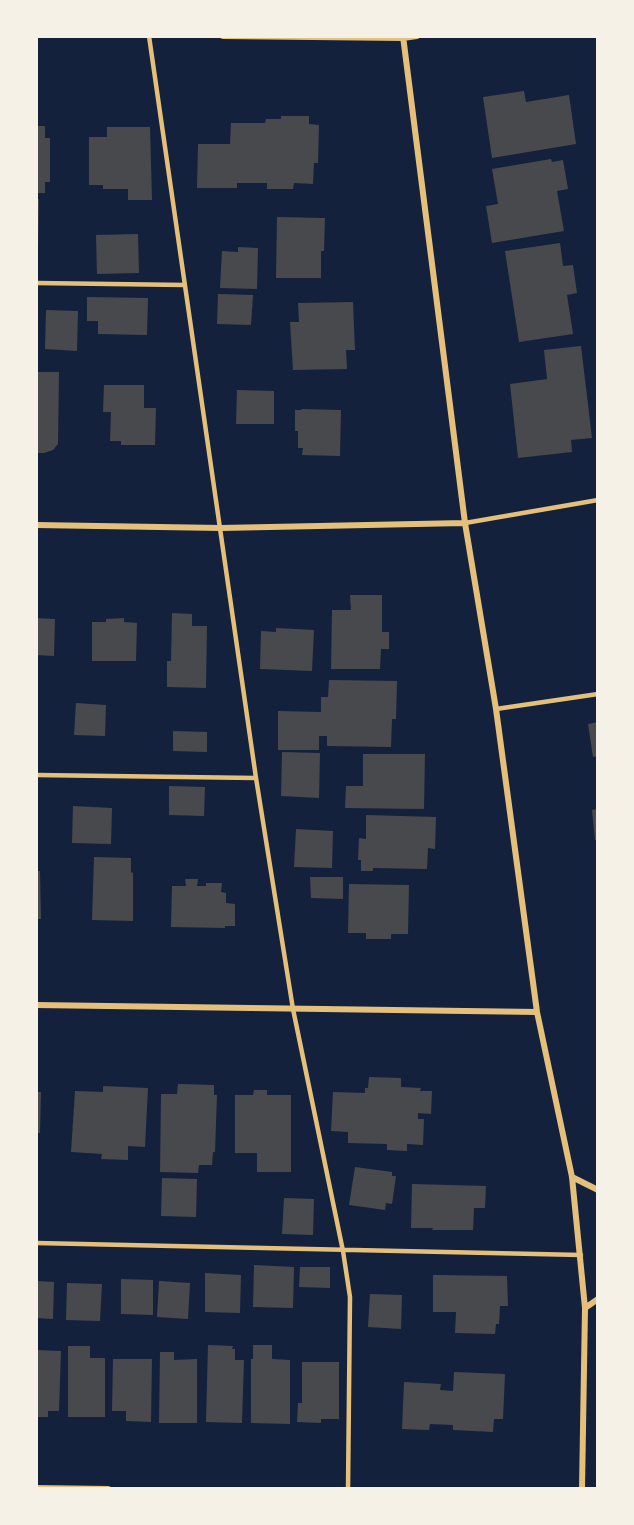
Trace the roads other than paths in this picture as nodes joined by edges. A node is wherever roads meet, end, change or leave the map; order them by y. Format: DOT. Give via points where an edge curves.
graph roads {
  1 [pos="149,36"];
  2 [pos="223,36"];
  3 [pos="417,36"];
  4 [pos="403,37"];
  5 [pos="36,283"];
  6 [pos="185,285"];
  7 [pos="598,500"];
  8 [pos="465,523"];
  9 [pos="36,525"];
  10 [pos="220,528"];
  11 [pos="598,694"];
  12 [pos="496,708"];
  13 [pos="36,775"];
  14 [pos="256,778"];
  15 [pos="36,1005"];
  16 [pos="293,1009"];
  17 [pos="537,1012"];
  18 [pos="572,1177"];
  19 [pos="598,1190"];
  20 [pos="36,1243"];
  21 [pos="343,1251"];
  22 [pos="581,1256"];
  23 [pos="598,1299"];
  24 [pos="585,1308"];
  25 [pos="36,1488"];
  26 [pos="108,1489"];
  27 [pos="348,1489"];
  28 [pos="582,1489"];
  1 -- 6 [label="lane"];
  2 -- 4 [label="street"];
  3 -- 4 [label="street"];
  4 -- 8 [label="street"];
  5 -- 6 [label="lane"];
  6 -- 10 [label="lane"];
  7 -- 8 [label="lane"];
  8 -- 10 [label="street"];
  8 -- 12 [label="street"];
  9 -- 10 [label="street"];
  10 -- 14 [label="lane"];
  11 -- 12 [label="lane"];
  12 -- 17 [label="street"];
  13 -- 14 [label="lane"];
  14 -- 16 [label="lane"];
  15 -- 16 [label="street"];
  16 -- 17 [label="street"];
  16 -- 21 [label="lane"];
  17 -- 18 [label="street"];
  18 -- 19 [label="street"];
  18 -- 22 [label="street"];
  20 -- 21 [label="lane"];
  21 -- 22 [label="lane"];
  21 -- 27 [label="lane" via="350,1297"];
  22 -- 24 [label="street"];
  23 -- 24 [label="street"];
  24 -- 28 [label="street"];
  25 -- 26 [label="street"];
}
